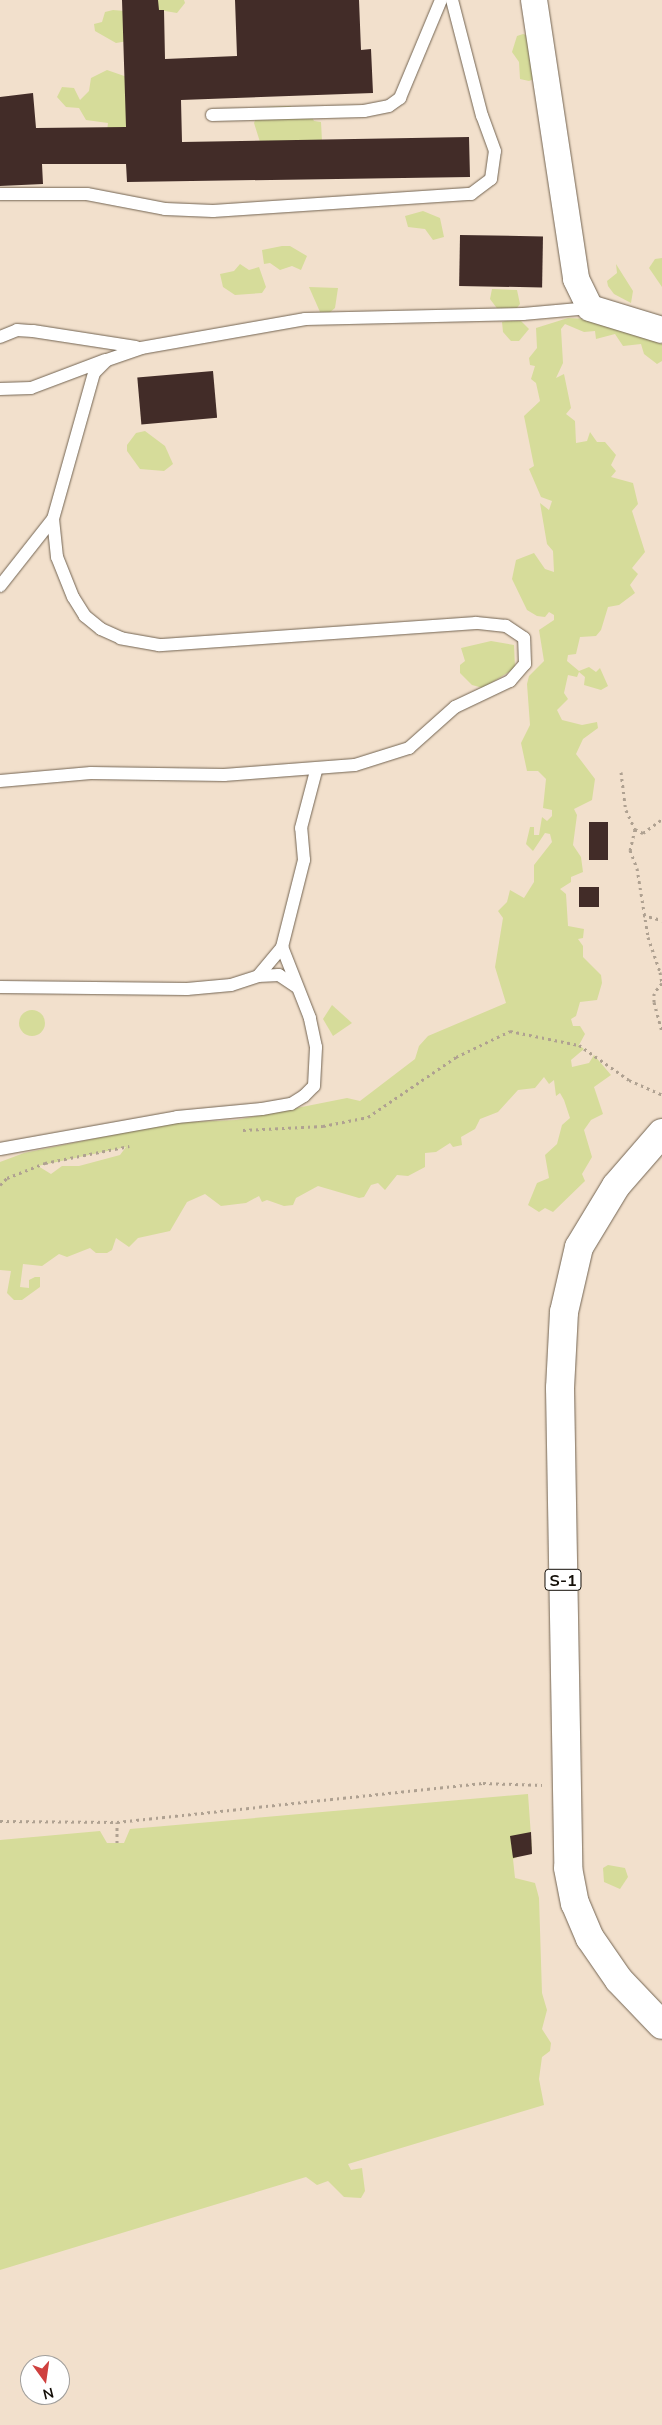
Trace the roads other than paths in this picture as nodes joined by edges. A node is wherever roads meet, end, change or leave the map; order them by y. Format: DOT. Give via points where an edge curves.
graph roads {
  1 [pos="440,0"];
  2 [pos="452,0"];
  3 [pos="534,0"];
  4 [pos="212,114"];
  5 [pos="0,194"];
  6 [pos="590,308"];
  7 [pos="662,330"];
  8 [pos="0,337"];
  9 [pos="141,348"];
  10 [pos="107,360"];
  11 [pos="0,389"];
  12 [pos="53,519"];
  13 [pos="0,586"];
  14 [pos="316,771"];
  15 [pos="0,781"];
  16 [pos="282,947"];
  17 [pos="258,976"];
  18 [pos="0,987"];
  19 [pos="298,989"];
  20 [pos="662,1133"];
  21 [pos="0,1149"];
  22 [pos="662,2025"];
  1 -- 4 [label="lane" via="400,98 389,106 364,111"];
  2 -- 5 [label="lane" via="482,116 495,151 491,178 471,194 214,211 165,209 87,194"];
  3 -- 6 [label="street" via="576,279"];
  6 -- 7 [label="street"];
  6 -- 9 [label="lane" via="523,314 306,319"];
  8 -- 9 [label="lane" via="17,330 34,331 110,346"];
  9 -- 10 [label="lane"];
  10 -- 11 [label="lane" via="31,388"];
  10 -- 12 [label="lane" via="91,381"];
  12 -- 13 [label="lane"];
  12 -- 14 [label="lane" via="58,557 73,597 85,616 101,629 121,638 159,645 216,643 476,623 506,626 524,638 526,664 510,681 454,707 409,748 382,759"];
  14 -- 15 [label="lane" via="224,775 91,773"];
  14 -- 16 [label="lane" via="301,828 304,860"];
  16 -- 17 [label="lane"];
  16 -- 19 [label="lane"];
  17 -- 18 [label="lane" via="231,985 187,989"];
  17 -- 19 [label="lane" via="279,975"];
  19 -- 21 [label="lane" via="316,1047 314,1086 291,1104 177,1118"];
  20 -- 22 [label="main road, S-1" via="616,1186 579,1247 564,1312 560,1388 568,1868 575,1903 590,1938 619,1980"];
}
